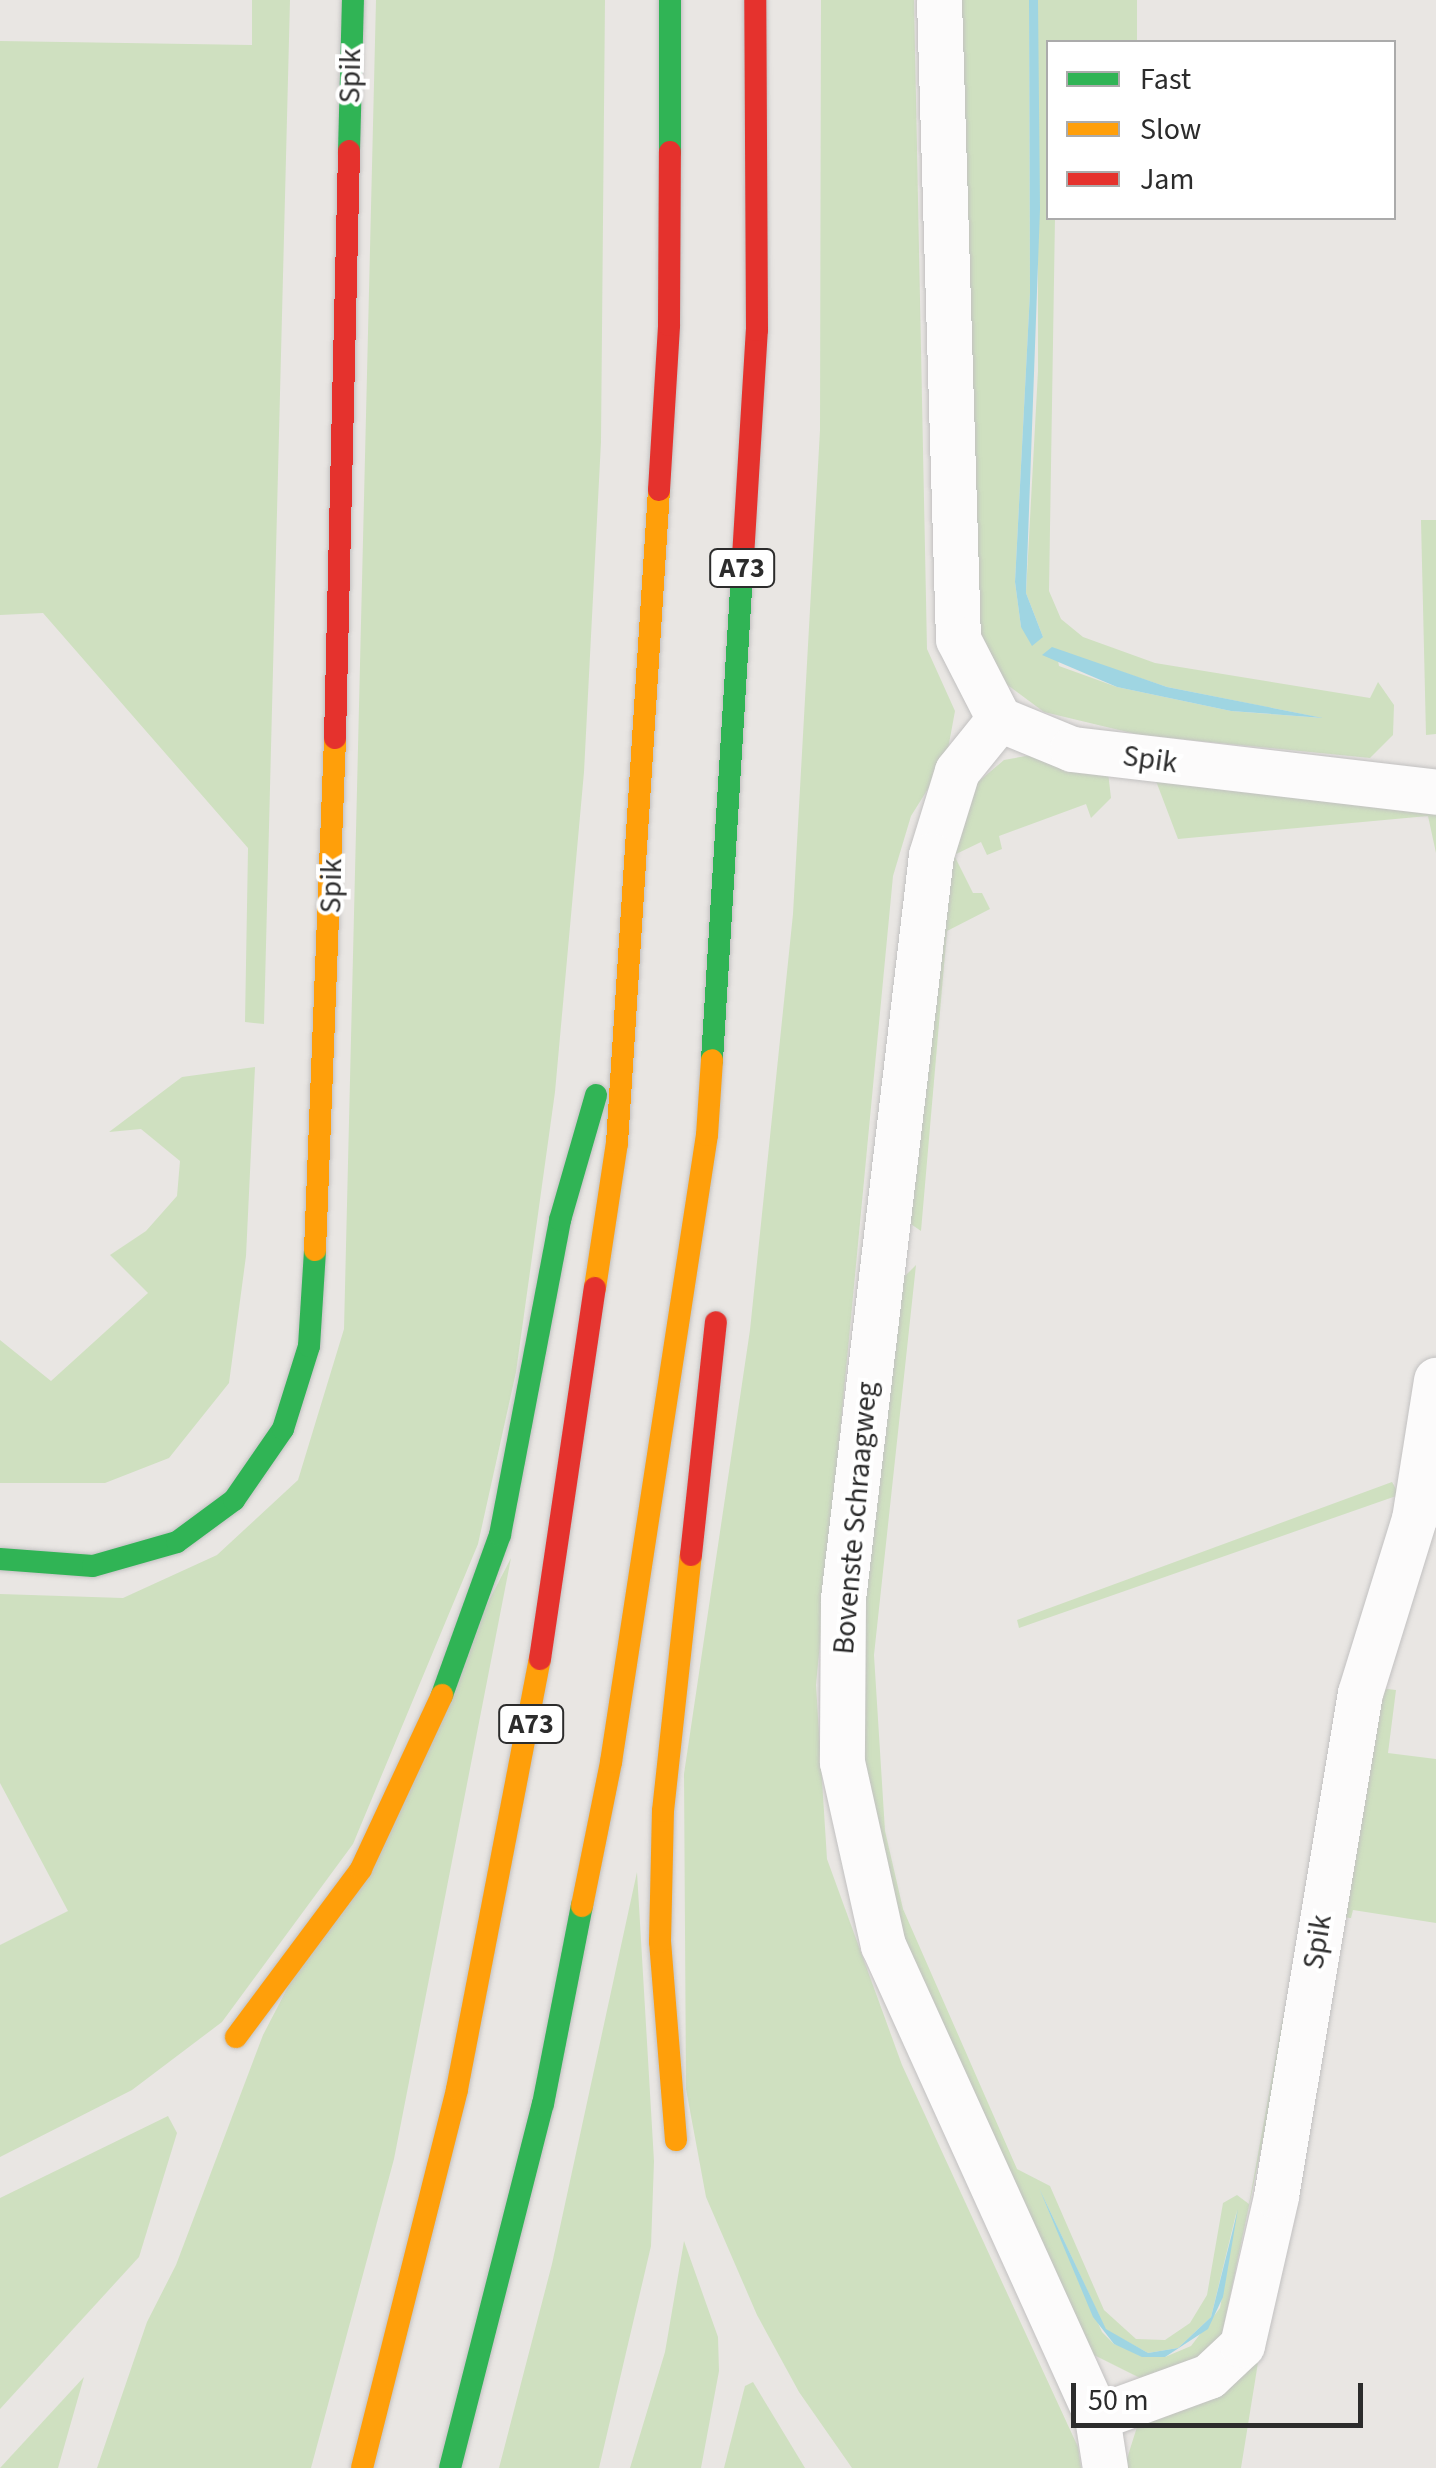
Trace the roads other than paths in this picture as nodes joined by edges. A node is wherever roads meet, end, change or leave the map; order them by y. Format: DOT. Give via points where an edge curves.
graph roads {
  1 [pos="353,0"];
  2 [pos="670,0"];
  3 [pos="755,0"];
  4 [pos="940,0"];
  5 [pos="999,719"];
  6 [pos="1436,792"];
  7 [pos="633,967"];
  8 [pos="707,1135"];
  9 [pos="720,1208"];
  10 [pos="719,1298"];
  11 [pos="1436,1380"];
  12 [pos="0,1559"];
  13 [pos="236,2037"];
  14 [pos="676,2140"];
  15 [pos="1096,2416"];
  16 [pos="362,2468"];
  17 [pos="450,2468"];
  18 [pos="1105,2468"];
  1 -- 12 [label="main road, Spik" via="327,1074 310,1346 283,1429 234,1500 178,1542 93,1566"];
  2 -- 7 [label="main road, A73" via="669,325"];
  3 -- 8 [label="main road, A73" via="757,330"];
  4 -- 5 [label="street" via="958,639"];
  5 -- 6 [label="street, Spik" via="1072,749"];
  5 -- 15 [label="street, Bovenste Schraagweg" via="958,771 931,855 843,1599 842,1762 884,1946"];
  7 -- 13 [label="main road, A73" via="560,1220 500,1535 459,1659 362,1869"];
  7 -- 16 [label="main road, A73" via="594,1321 526,1752 457,2088"];
  8 -- 9 [label="main road, A73"];
  8 -- 17 [label="main road, A73" via="611,1762 543,2104"];
  10 -- 14 [label="main road" via="663,1811 660,1942"];
  11 -- 15 [label="street, Spik" via="1414,1519 1360,1693 1276,2196 1242,2345 1209,2376"];
  15 -- 18 [label="street, Bovenste Schraagweg"];
}
